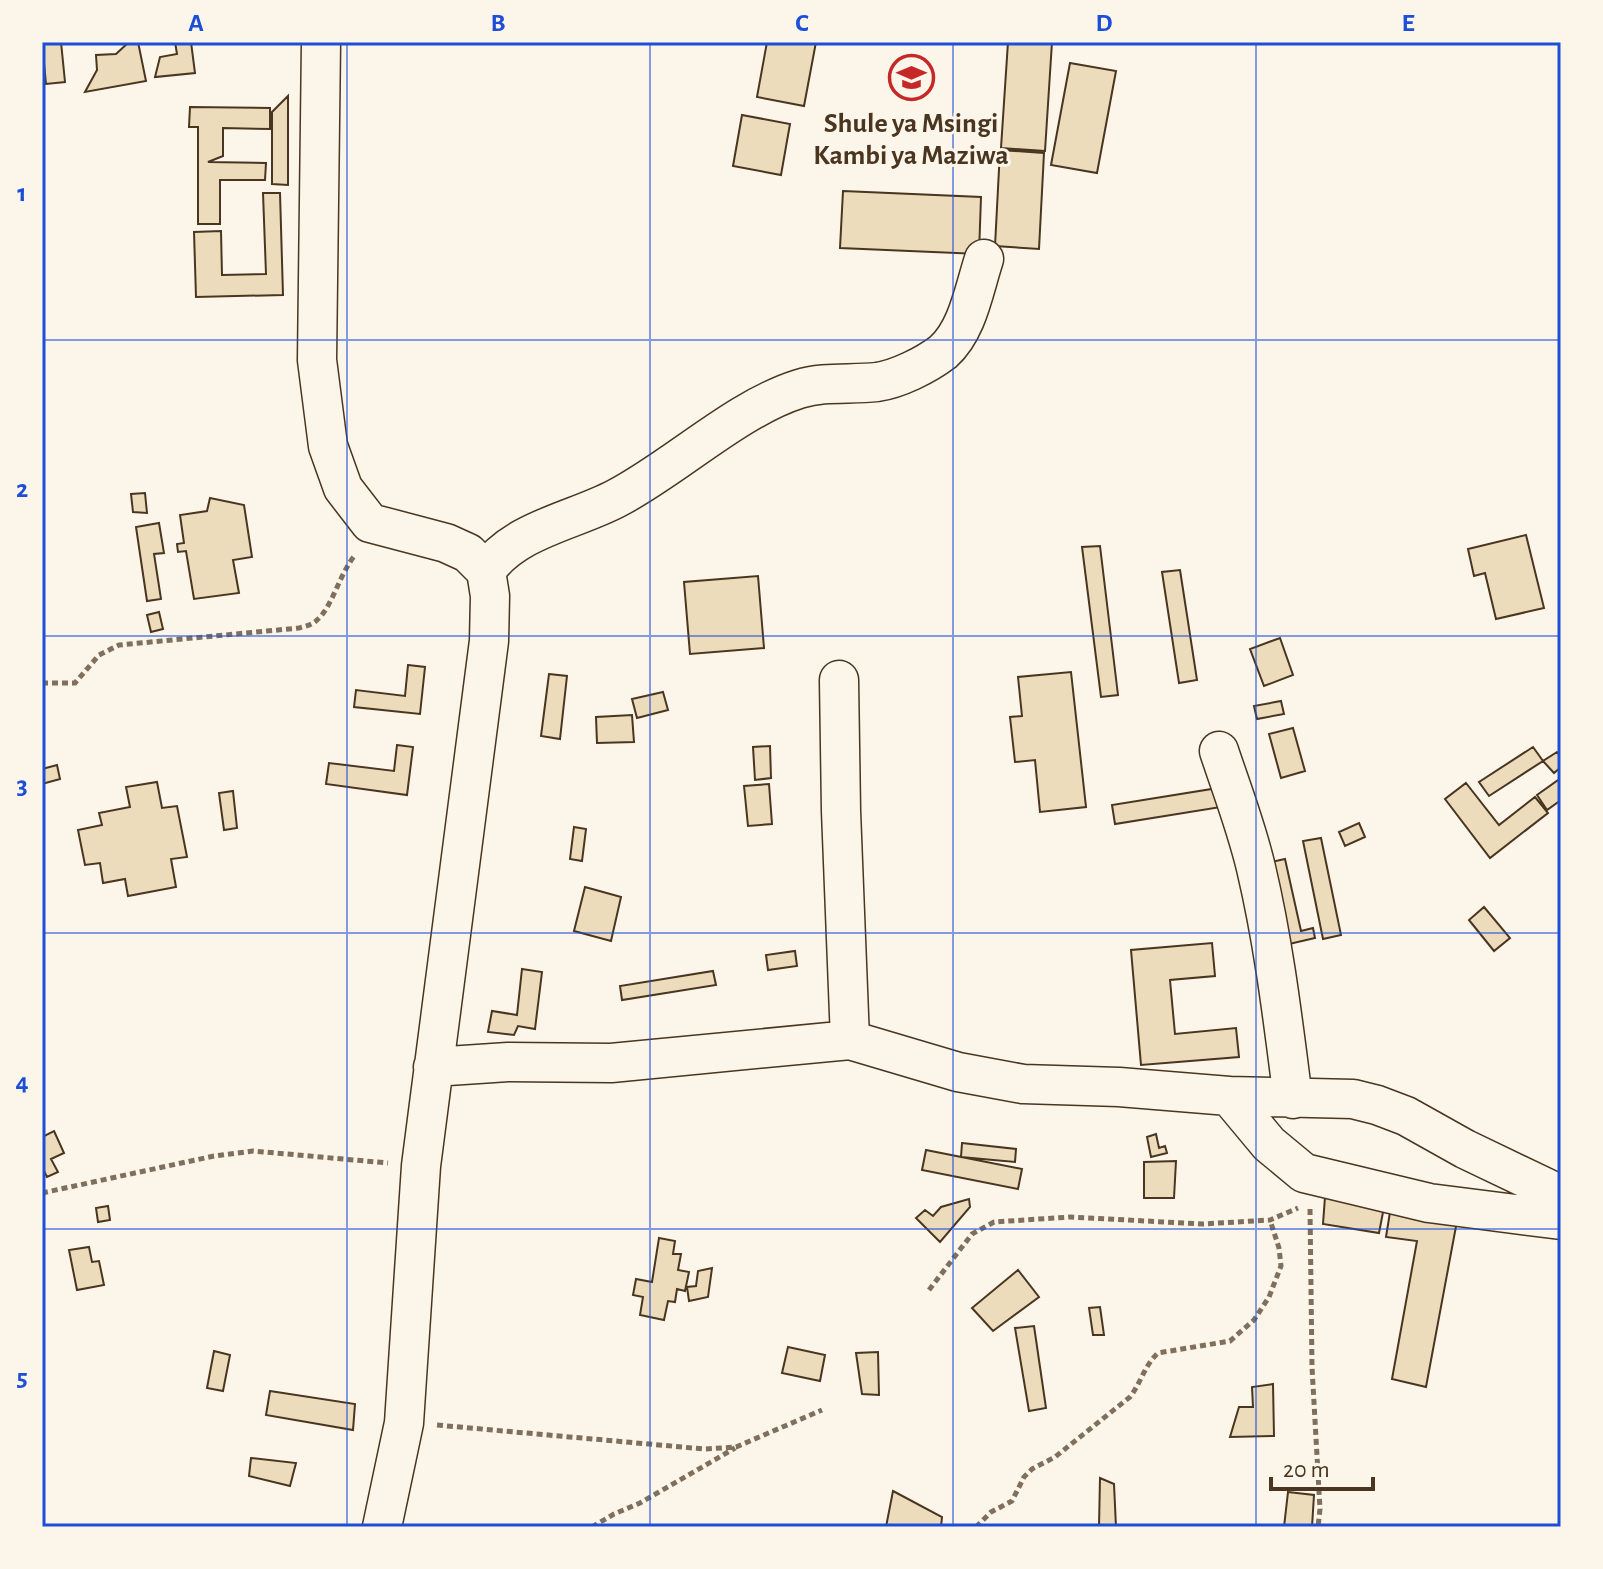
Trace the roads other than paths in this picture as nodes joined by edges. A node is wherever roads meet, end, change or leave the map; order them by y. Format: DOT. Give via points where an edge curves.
graph roads {
  1 [pos="321,42"];
  2 [pos="984,259"];
  3 [pos="486,571"];
  4 [pos="839,680"];
  5 [pos="1219,751"];
  6 [pos="850,1040"];
  7 [pos="433,1067"];
  8 [pos="1229,1096"];
  9 [pos="1293,1099"];
  10 [pos="1561,1195"];
  11 [pos="1561,1220"];
  12 [pos="382,1527"];
  1 -- 3 [label="street" via="317,360 328,446 343,488 370,523 446,543 468,553"];
  2 -- 3 [label="street" via="960,332 942,352 894,378 797,390 749,413 617,498 518,542"];
  3 -- 7 [label="street" via="489,641"];
  4 -- 6 [label="street"];
  5 -- 9 [label="street" via="1263,899"];
  6 -- 7 [label="street" via="611,1063"];
  6 -- 8 [label="street" via="958,1072 1023,1084"];
  7 -- 12 [label="street" via="404,1423"];
  8 -- 9 [label="street"];
  8 -- 11 [label="street" via="1269,1144 1304,1173 1429,1203"];
  9 -- 10 [label="street" via="1353,1099 1377,1105"];
}
